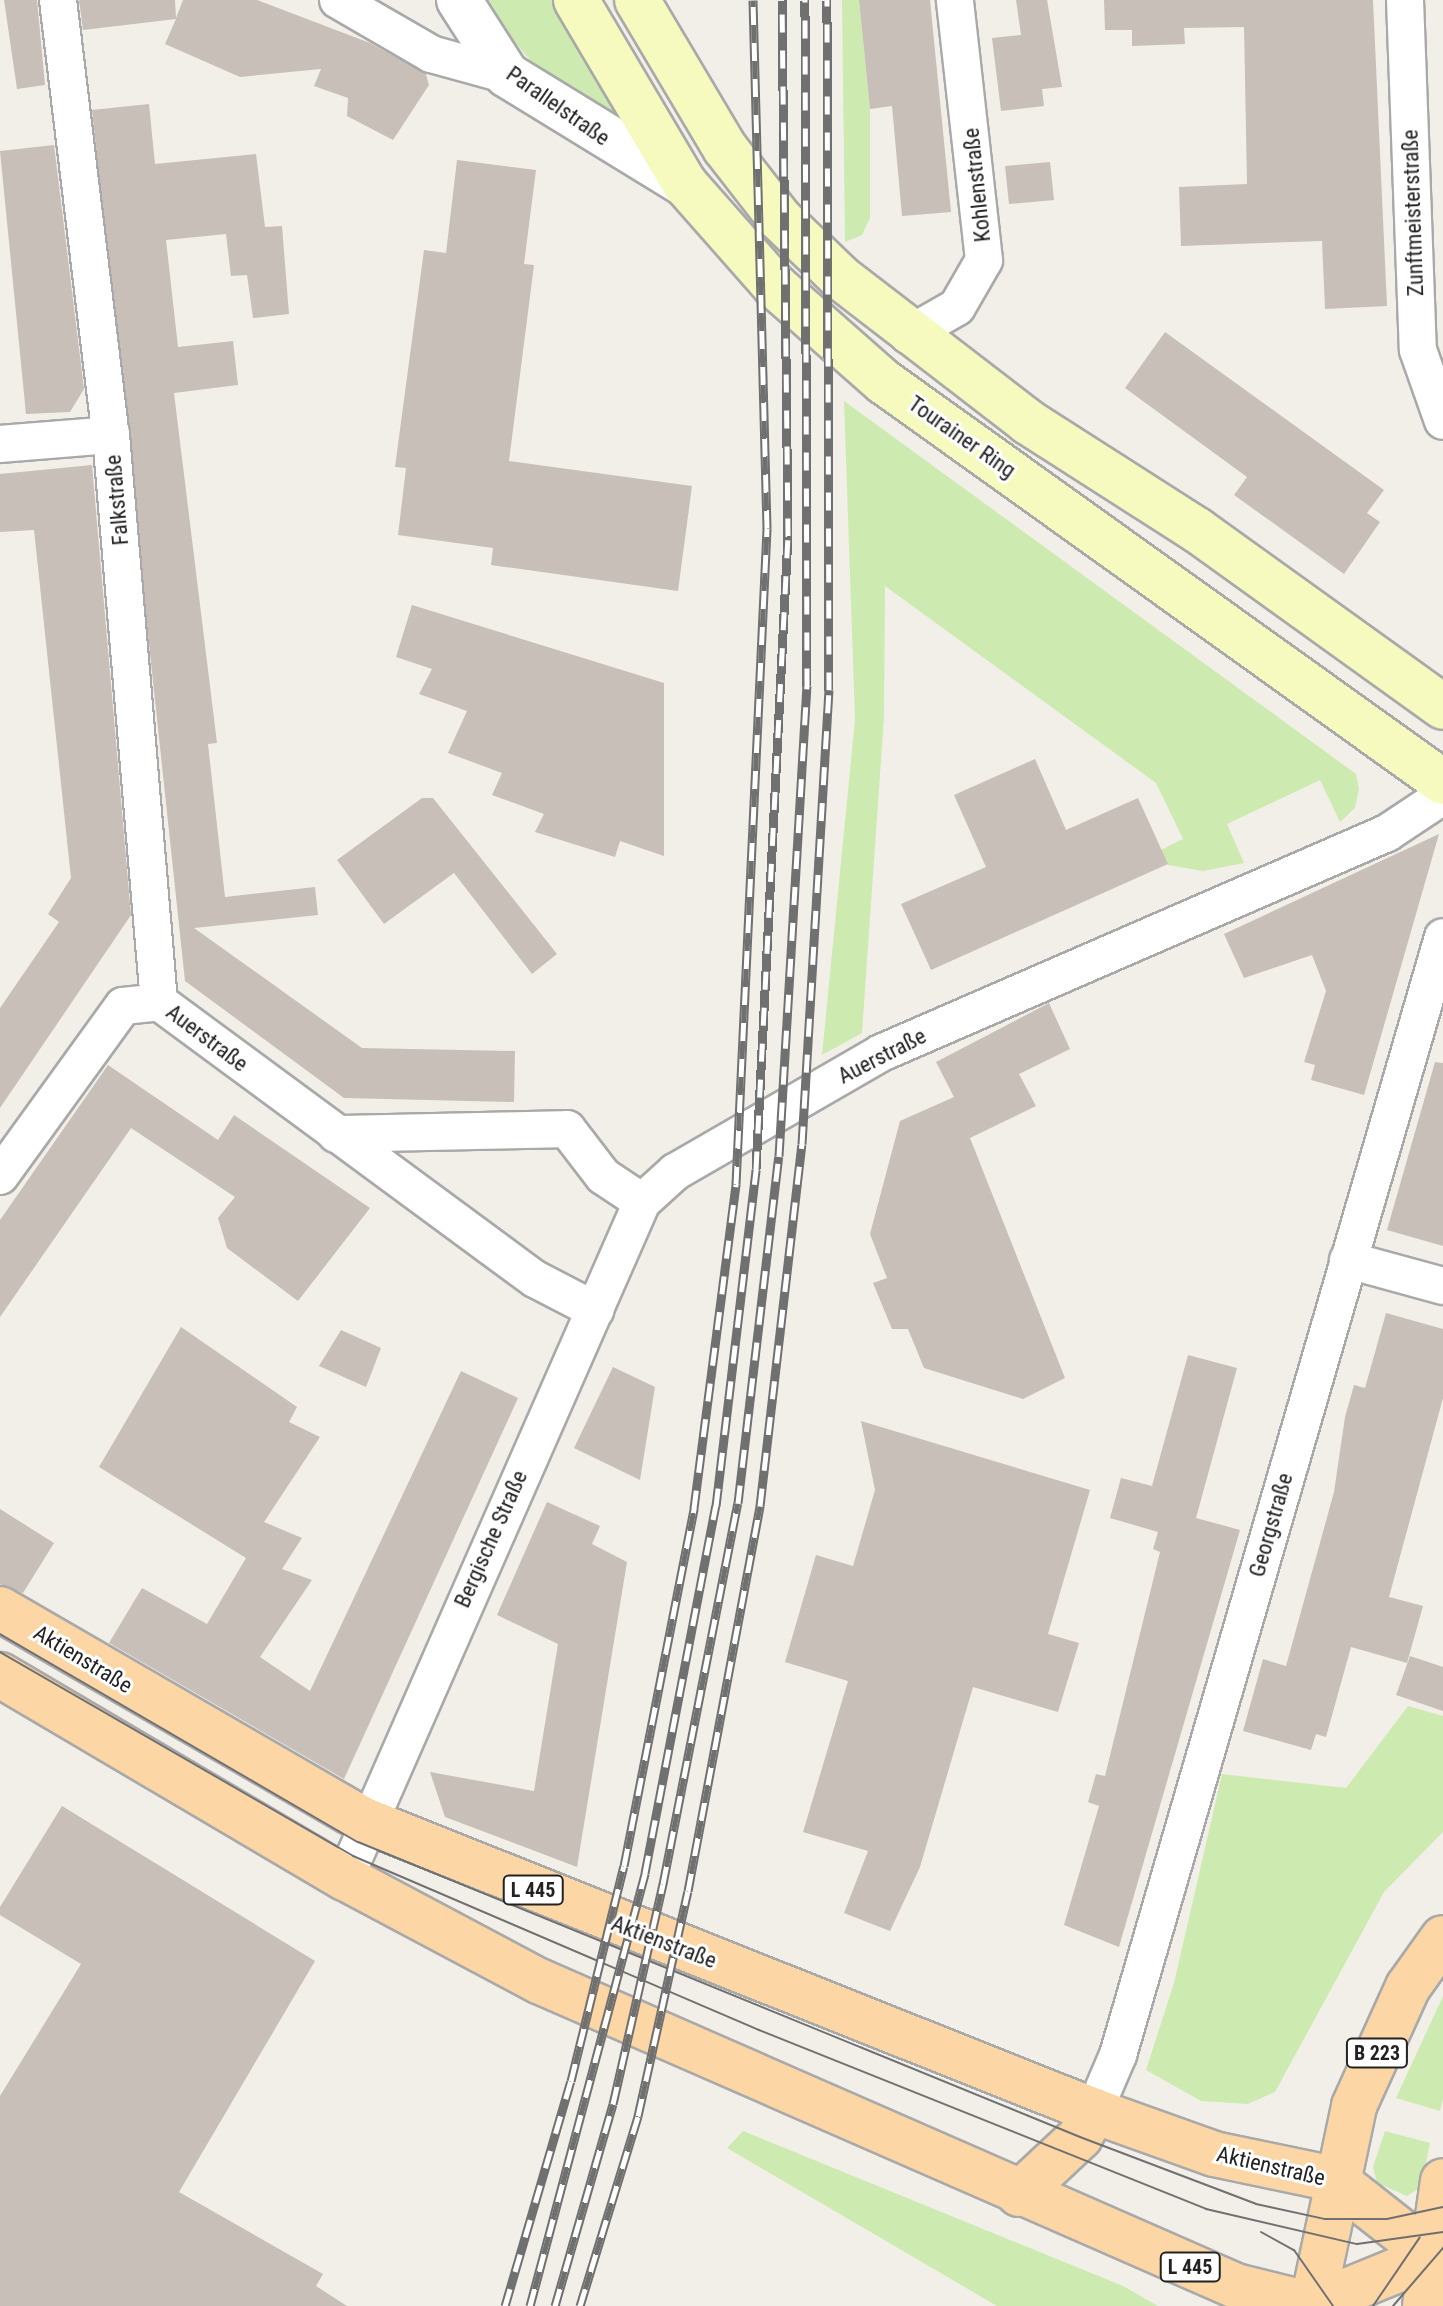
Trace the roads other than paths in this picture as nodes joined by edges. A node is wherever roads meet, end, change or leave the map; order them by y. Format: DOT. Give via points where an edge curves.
graph roads {
  1 [pos="58,0"];
  2 [pos="459,0"];
  3 [pos="576,0"];
  4 [pos="637,0"];
  5 [pos="955,0"];
  6 [pos="1405,0"];
  7 [pos="360,5"];
  8 [pos="507,75"];
  9 [pos="685,184"];
  10 [pos="908,335"];
  11 [pos="1443,421"];
  12 [pos="111,435"];
  13 [pos="0,444"];
  14 [pos="1443,707"];
  15 [pos="1443,782"];
  16 [pos="1443,796"];
  17 [pos="1443,937"];
  18 [pos="159,1002"];
  19 [pos="336,1134"];
  20 [pos="0,1176"];
  21 [pos="642,1202"];
  22 [pos="1348,1260"];
  23 [pos="1443,1286"];
  24 [pos="595,1310"];
  25 [pos="0,1609"];
  26 [pos="0,1675"];
  27 [pos="364,1820"];
  28 [pos="345,1878"];
  29 [pos="1443,1938"];
  30 [pos="1094,2111"];
  31 [pos="1334,2179"];
  32 [pos="1443,2181"];
  33 [pos="1019,2194"];
  34 [pos="1432,2256"];
  35 [pos="1312,2306"];
  36 [pos="1425,2306"];
  1 -- 12 [label="street, Falkstraße"];
  2 -- 8 [label="street, Parallelstraße"];
  3 -- 9 [label="main road, Tourainer Ring"];
  4 -- 10 [label="main road" via="725,148 780,219"];
  5 -- 10 [label="street, Kohlenstraße" via="984,260 957,307"];
  6 -- 11 [label="street, Zunftmeisterstraße" via="1418,350"];
  7 -- 8 [label="street" via="431,54"];
  8 -- 9 [label="street, Parallelstraße"];
  9 -- 15 [label="main road, Tourainer Ring" via="775,286 884,382"];
  10 -- 14 [label="main road"];
  12 -- 13 [label="street"];
  12 -- 18 [label="street, Falkstraße"];
  16 -- 21 [label="street, Auerstraße" via="1419,805 1387,833 881,1053 675,1172"];
  17 -- 22 [label="street, Georgstraße"];
  18 -- 19 [label="street, Auerstraße"];
  18 -- 20 [label="street, Auerstraße" via="123,1006"];
  19 -- 21 [label="street" via="567,1129 603,1176"];
  19 -- 24 [label="street, Auerstraße" via="535,1279"];
  21 -- 24 [label="street, Bergische Straße"];
  22 -- 23 [label="street"];
  22 -- 30 [label="street, Georgstraße" via="1118,2055"];
  24 -- 27 [label="street, Bergische Straße"];
  25 -- 27 [label="main road, Aktienstraße / L 445"];
  26 -- 28 [label="main road, L 445"];
  27 -- 28 [label="street, Bergische Straße"];
  27 -- 30 [label="main road, Aktienstraße / L 445"];
  28 -- 33 [label="main road, L 445" via="539,1981"];
  29 -- 31 [label="main road, B 223" via="1408,1987 1365,2079"];
  30 -- 31 [label="main road, Aktienstraße / L 445" via="1214,2154"];
  30 -- 33 [label="main road" via="1080,2137"];
  31 -- 34 [label="main road, Aktienstraße / L 445"];
  31 -- 35 [label="main road, B 223"];
  32 -- 34 [label="main road"];
  33 -- 35 [label="main road, L 445" via="1236,2286"];
  34 -- 35 [label="main road"];
  34 -- 36 [label="main road"];
}
